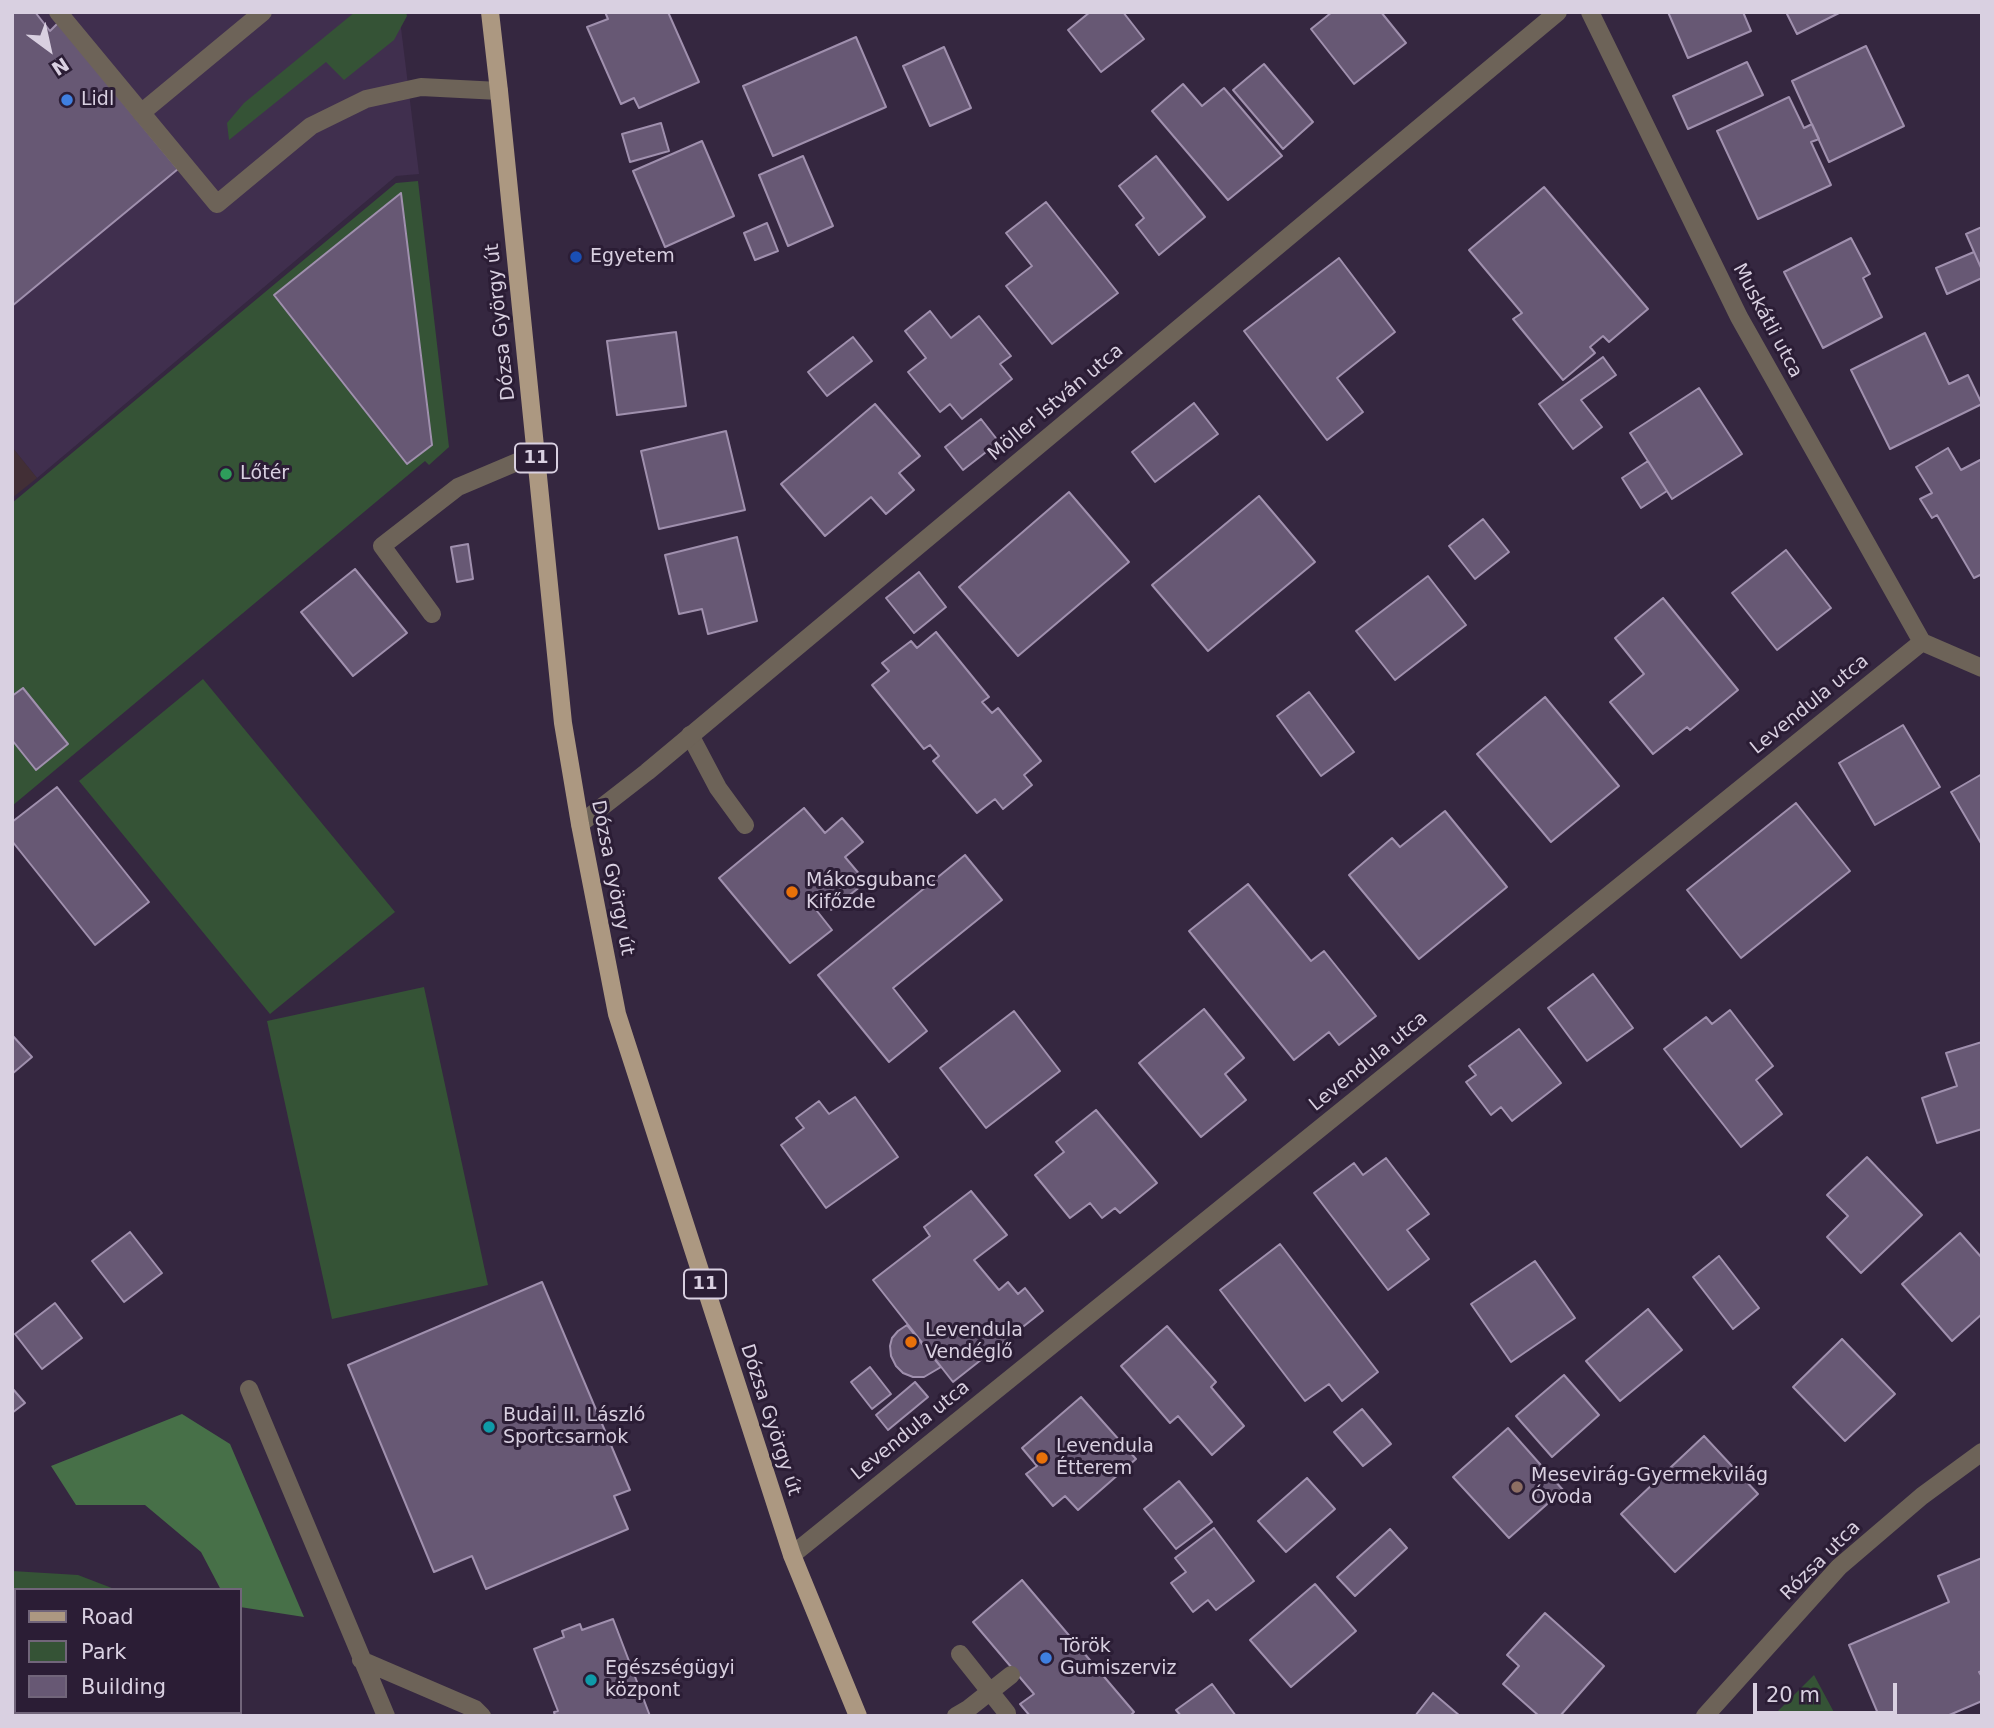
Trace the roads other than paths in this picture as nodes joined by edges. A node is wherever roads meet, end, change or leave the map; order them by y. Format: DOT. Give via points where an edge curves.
graph roads {
  1 [pos="58,12"];
  2 [pos="263,12"];
  3 [pos="490,12"];
  4 [pos="1558,12"];
  5 [pos="1590,12"];
  6 [pos="499,91"];
  7 [pos="141,113"];
  8 [pos="536,454"];
  9 [pos="432,614"];
  10 [pos="1922,642"];
  11 [pos="1982,668"];
  12 [pos="690,735"];
  13 [pos="580,824"];
  14 [pos="745,825"];
  15 [pos="249,1389"];
  16 [pos="1982,1452"];
  17 [pos="792,1555"];
  18 [pos="960,1654"];
  19 [pos="362,1660"];
  20 [pos="1011,1675"];
  21 [pos="990,1692"];
  22 [pos="1007,1713"];
  23 [pos="386,1716"];
  24 [pos="482,1716"];
  25 [pos="858,1716"];
  26 [pos="956,1716"];
  27 [pos="1705,1716"];
  1 -- 7 [label="street"];
  2 -- 7 [label="street"];
  3 -- 6 [label="main road, Dózsa György út / 11"];
  4 -- 12 [label="street, Möller István utca"];
  5 -- 10 [label="street, Muskátli utca" via="1739,317"];
  6 -- 7 [label="street" via="421,87 366,99 311,126 217,204"];
  6 -- 8 [label="main road, Dózsa György út / 11"];
  8 -- 9 [label="street" via="458,487 382,546"];
  8 -- 13 [label="main road, Dózsa György út / 11" via="564,723"];
  10 -- 11 [label="street"];
  10 -- 17 [label="street, Levendula utca"];
  12 -- 13 [label="street, Möller István utca"];
  12 -- 14 [label="street" via="718,788"];
  13 -- 17 [label="main road, Dózsa György út / 11" via="617,1014"];
  15 -- 19 [label="street"];
  16 -- 27 [label="street, Rózsa utca" via="1839,1567"];
  17 -- 25 [label="main road, Dózsa György út / 11"];
  18 -- 21 [label="street"];
  19 -- 23 [label="street"];
  19 -- 24 [label="street"];
  20 -- 21 [label="street"];
  21 -- 22 [label="street"];
  21 -- 26 [label="street"];
}
